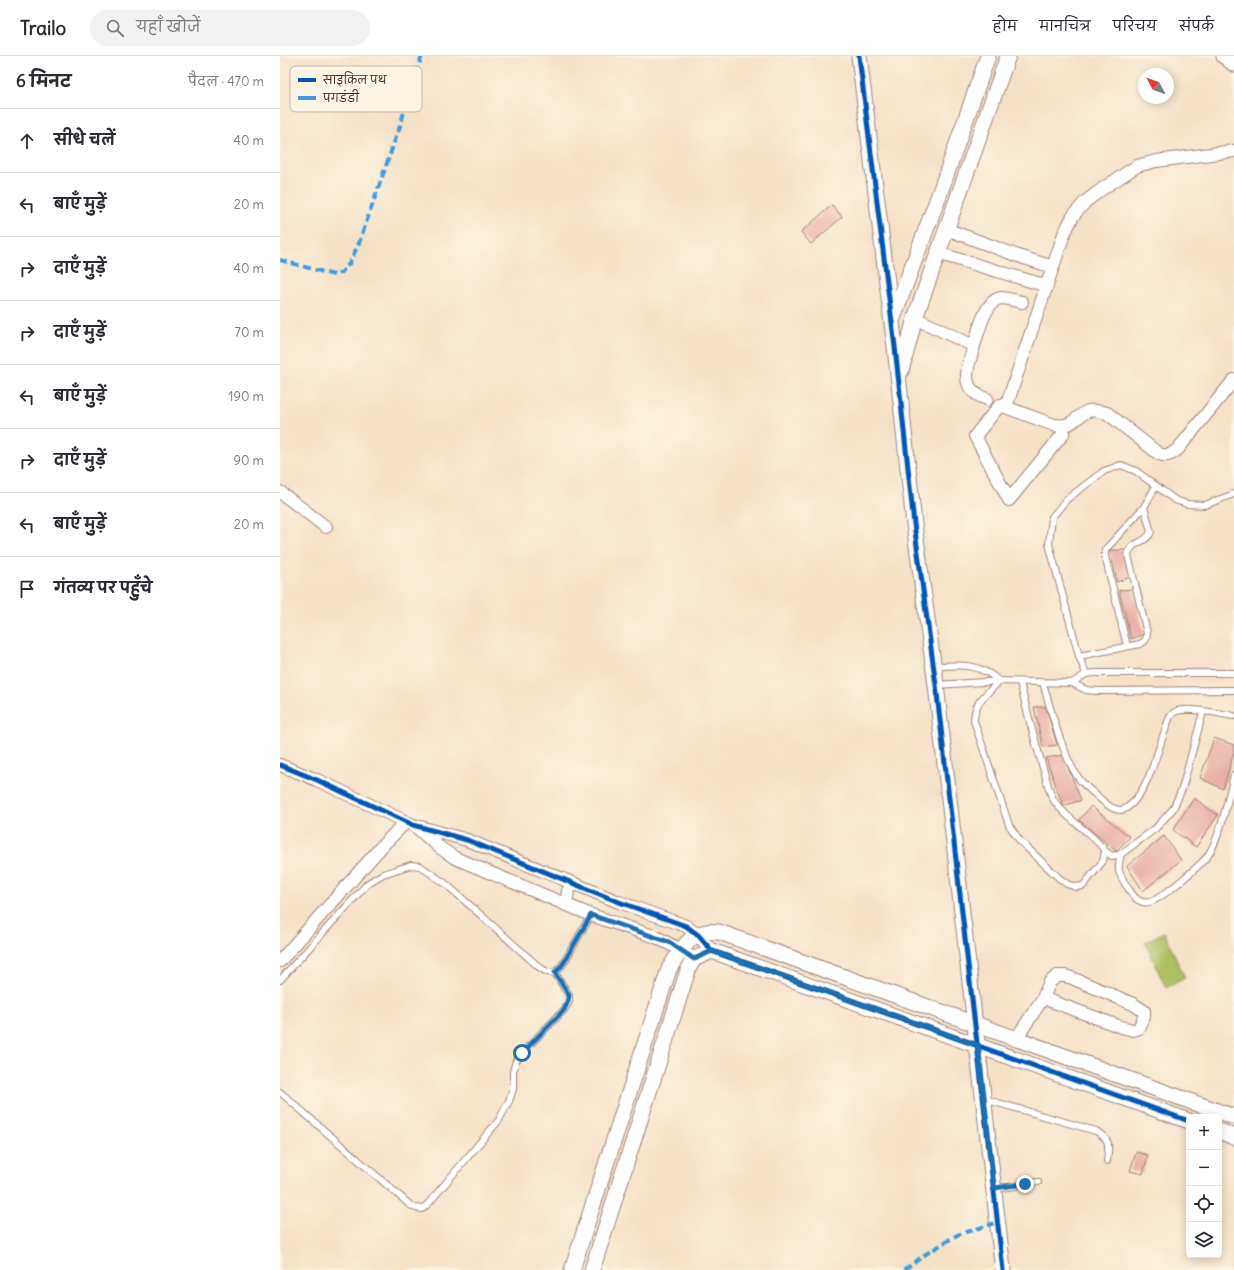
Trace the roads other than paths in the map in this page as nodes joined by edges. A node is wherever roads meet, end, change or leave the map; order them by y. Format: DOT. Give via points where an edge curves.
graph roads {
  1 [pos="859,56"];
  2 [pos="988,56"];
  3 [pos="1008,56"];
  4 [pos="1224,56"];
  5 [pos="1234,64"];
  6 [pos="1234,150"];
  7 [pos="946,229"];
  8 [pos="938,253"];
  9 [pos="1053,267"];
  10 [pos="1047,286"];
  11 [pos="1022,302"];
  12 [pos="914,318"];
  13 [pos="892,321"];
  14 [pos="974,346"];
  15 [pos="1234,380"];
  16 [pos="899,382"];
  17 [pos="987,400"];
  18 [pos="1006,407"];
  19 [pos="1063,426"];
  20 [pos="1156,486"];
  21 [pos="280,492"];
  22 [pos="1234,494"];
  23 [pos="1144,506"];
  24 [pos="326,527"];
  25 [pos="1127,646"];
  26 [pos="1079,656"];
  27 [pos="933,666"];
  28 [pos="1234,673"];
  29 [pos="1086,674"];
  30 [pos="1000,681"];
  31 [pos="1020,682"];
  32 [pos="1043,683"];
  33 [pos="1072,683"];
  34 [pos="936,685"];
  35 [pos="1234,690"];
  36 [pos="1203,712"];
  37 [pos="1234,716"];
  38 [pos="280,765"];
  39 [pos="1234,775"];
  40 [pos="410,823"];
  41 [pos="1105,851"];
  42 [pos="1121,854"];
  43 [pos="511,858"];
  44 [pos="502,878"];
  45 [pos="573,883"];
  46 [pos="626,904"];
  47 [pos="566,905"];
  48 [pos="591,915"];
  49 [pos="616,923"];
  50 [pos="698,935"];
  51 [pos="681,950"];
  52 [pos="712,951"];
  53 [pos="694,959"];
  54 [pos="280,961"];
  55 [pos="555,973"];
  56 [pos="280,980"];
  57 [pos="1043,998"];
  58 [pos="975,1024"];
  59 [pos="1016,1039"];
  60 [pos="978,1045"];
  61 [pos="280,1092"];
  62 [pos="984,1099"];
  63 [pos="1234,1117"];
  64 [pos="1186,1119"];
  65 [pos="1222,1132"];
  66 [pos="1234,1137"];
  67 [pos="1107,1161"];
  68 [pos="1038,1182"];
  69 [pos="994,1188"];
  70 [pos="572,1270"];
  71 [pos="592,1270"];
  72 [pos="1003,1270"];
  1 -- 13 [label="street"];
  2 -- 13 [label="street"];
  3 -- 7 [label="street"];
  4 -- 5 [label="street"];
  6 -- 9 [label="street" via="1137,166 1085,202 1073,216"];
  7 -- 8 [label="street"];
  7 -- 9 [label="street"];
  8 -- 10 [label="street"];
  8 -- 12 [label="street"];
  9 -- 10 [label="street"];
  10 -- 18 [label="street"];
  11 -- 14 [label="street" via="1000,298 993,301 987,308"];
  12 -- 14 [label="street"];
  12 -- 16 [label="street"];
  13 -- 16 [label="street"];
  14 -- 17 [label="street" via="967,373 968,386"];
  15 -- 19 [label="street" via="1178,449 1165,456 1107,413 1089,411"];
  16 -- 27 [label="street"];
  18 -- 19 [label="street"];
  18 -- 19 [label="street" via="1000,405 975,436 1009,500 1062,434"];
  20 -- 22 [label="lane" via="1175,500 1187,504 1205,505"];
  20 -- 23 [label="lane"];
  20 -- 26 [label="lane" via="1136,471 1121,465 1104,471 1067,499 1052,517 1049,544"];
  21 -- 24 [label="street"];
  23 -- 25 [label="lane" via="1105,550"];
  23 -- 25 [label="lane" via="1149,536 1133,546 1128,555 1147,639 1140,644"];
  25 -- 26 [label="lane"];
  26 -- 29 [label="lane"];
  27 -- 30 [label="lane" via="976,667"];
  27 -- 34 [label="street"];
  28 -- 29 [label="lane"];
  29 -- 33 [label="lane"];
  30 -- 31 [label="lane"];
  30 -- 34 [label="lane"];
  30 -- 41 [label="lane" via="978,703 974,712 974,722 1009,825 1020,840 1059,878 1076,887 1083,886 1103,861"];
  31 -- 32 [label="lane"];
  31 -- 41 [label="lane" via="1037,750 1054,801"];
  32 -- 33 [label="lane"];
  32 -- 36 [label="lane" via="1071,766 1088,789 1112,808 1119,810 1128,808 1140,793 1174,712"];
  33 -- 35 [label="lane" via="1086,690 1097,691"];
  34 -- 58 [label="street"];
  36 -- 37 [label="lane"];
  36 -- 42 [label="lane" via="1182,789 1173,809 1156,828"];
  38 -- 40 [label="street"];
  39 -- 42 [label="lane" via="1215,843 1208,855 1198,867 1158,898 1142,902 1135,898 1117,868"];
  40 -- 43 [label="street" via="467,840"];
  40 -- 44 [label="street" via="455,858"];
  40 -- 54 [label="street" via="383,845"];
  41 -- 42 [label="lane" via="1112,856"];
  43 -- 44 [label="street"];
  43 -- 45 [label="street"];
  44 -- 47 [label="street"];
  45 -- 46 [label="street"];
  45 -- 47 [label="street" via="568,891"];
  46 -- 49 [label="street"];
  46 -- 50 [label="street" via="686,926"];
  47 -- 48 [label="street"];
  48 -- 49 [label="street"];
  48 -- 55 [label="lane" via="563,964"];
  49 -- 51 [label="street" via="656,937"];
  50 -- 51 [label="street"];
  50 -- 52 [label="street"];
  50 -- 58 [label="street" via="719,932"];
  51 -- 53 [label="street"];
  51 -- 70 [label="street" via="669,969"];
  52 -- 53 [label="street"];
  52 -- 60 [label="street"];
  53 -- 71 [label="street" via="689,966"];
  55 -- 56 [label="lane" via="539,967 440,879 420,866 411,865 383,874 368,883"];
  55 -- 61 [label="lane" via="569,995 564,1010 516,1061 513,1089 499,1120 422,1208 410,1205"];
  57 -- 57 [label="street" via="1050,982 1057,976 1065,976 1140,1007 1144,1011 1144,1017 1139,1028 1133,1030"];
  57 -- 59 [label="street"];
  58 -- 59 [label="street"];
  58 -- 60 [label="street"];
  59 -- 63 [label="street"];
  60 -- 62 [label="street"];
  60 -- 64 [label="street"];
  62 -- 67 [label="lane" via="1096,1131 1108,1140"];
  62 -- 69 [label="street"];
  65 -- 66 [label="street"];
  68 -- 69 [label="lane"];
  69 -- 72 [label="street"];
}
